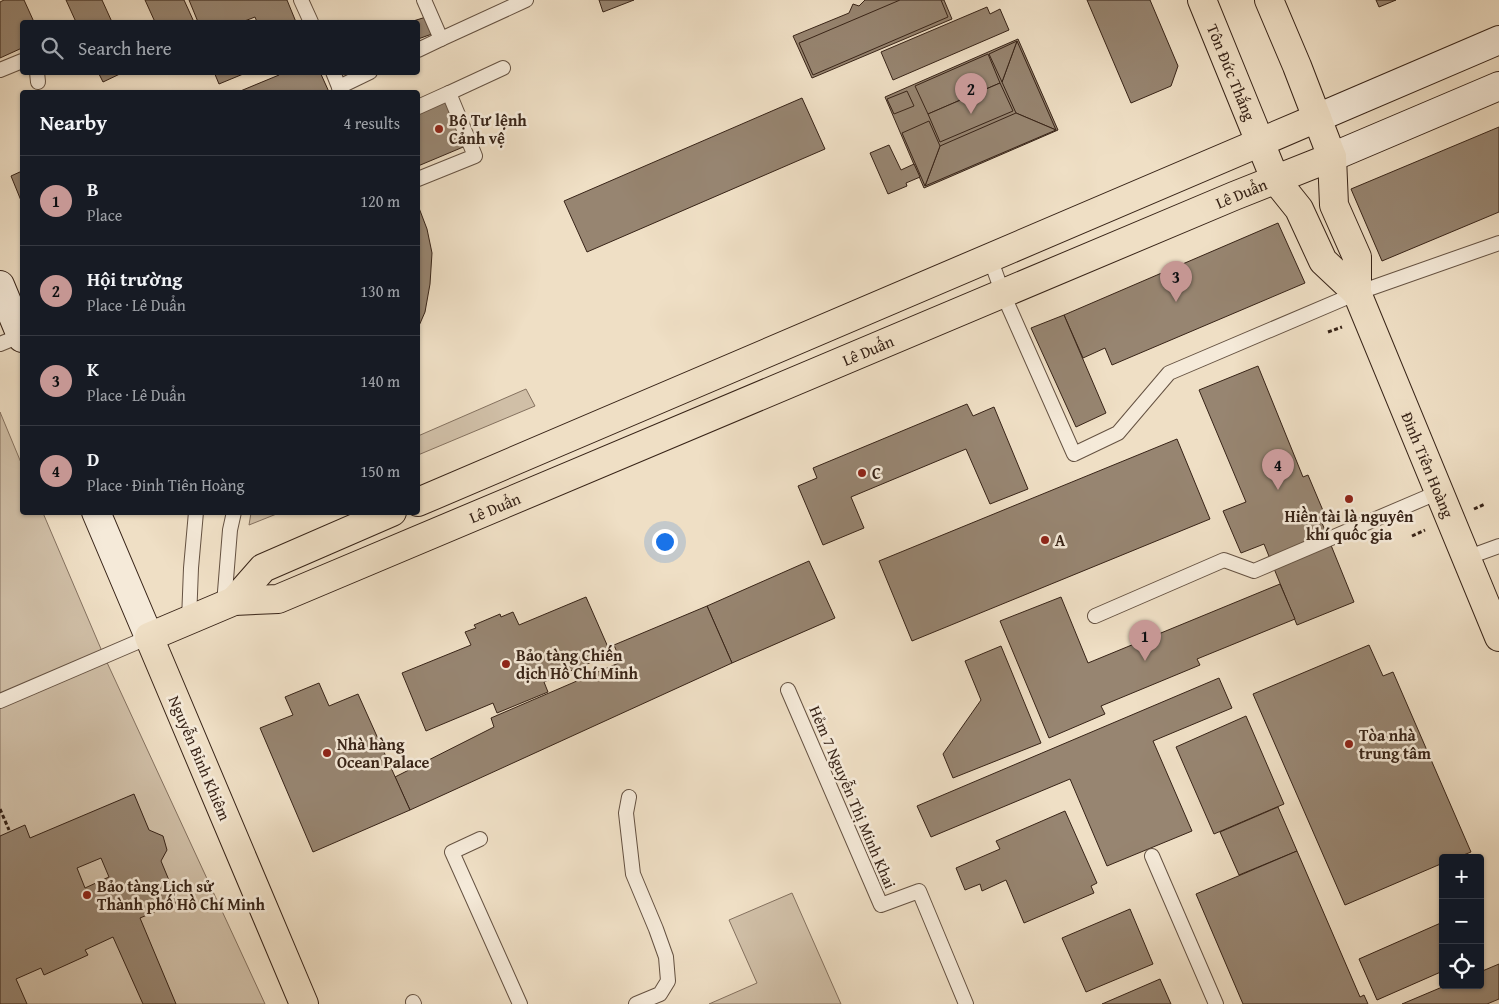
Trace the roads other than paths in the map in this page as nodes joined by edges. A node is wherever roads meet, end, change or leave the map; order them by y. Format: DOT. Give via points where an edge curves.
graph roads {
  1 [pos="301,0"];
  2 [pos="424,0"];
  3 [pos="526,0"];
  4 [pos="1202,0"];
  5 [pos="1269,0"];
  6 [pos="310,20"];
  7 [pos="441,39"];
  8 [pos="1499,40"];
  9 [pos="420,49"];
  10 [pos="20,62"];
  11 [pos="504,68"];
  12 [pos="0,70"];
  13 [pos="334,75"];
  14 [pos="365,75"];
  15 [pos="1499,86"];
  16 [pos="340,90"];
  17 [pos="450,93"];
  18 [pos="420,106"];
  19 [pos="1317,118"];
  20 [pos="1260,142"];
  21 [pos="1332,157"];
  22 [pos="420,178"];
  23 [pos="1275,179"];
  24 [pos="1499,243"];
  25 [pos="990,258"];
  26 [pos="0,285"];
  27 [pos="1357,293"];
  28 [pos="1003,294"];
  29 [pos="17,338"];
  30 [pos="729,369"];
  31 [pos="744,403"];
  32 [pos="1439,492"];
  33 [pos="420,501"];
  34 [pos="97,515"];
  35 [pos="196,515"];
  36 [pos="233,515"];
  37 [pos="385,515"];
  38 [pos="1499,546"];
  39 [pos="1466,558"];
  40 [pos="229,603"];
  41 [pos="1095,616"];
  42 [pos="189,620"];
  43 [pos="149,637"];
  44 [pos="1499,637"];
  45 [pos="788,690"];
  46 [pos="0,701"];
  47 [pos="629,797"];
  48 [pos="480,839"];
  49 [pos="1152,856"];
  50 [pos="304,1004"];
  51 [pos="520,1004"];
  52 [pos="636,1004"];
  53 [pos="966,1004"];
  54 [pos="1216,1004"];
  1 -- 6 [label="lane"];
  2 -- 7 [label="lane"];
  3 -- 7 [label="lane"];
  4 -- 20 [label="main road, Tôn Đức Thắng"];
  5 -- 19 [label="main road"];
  7 -- 9 [label="lane"];
  8 -- 19 [label="main road"];
  10 -- 12 [label="lane"];
  11 -- 17 [label="lane"];
  13 -- 16 [label="lane"];
  14 -- 16 [label="lane"];
  15 -- 21 [label="main road, Lê Duẩn"];
  17 -- 18 [label="lane"];
  17 -- 22 [label="lane" via="475,156"];
  19 -- 20 [label="main road"];
  19 -- 21 [label="main road, Đinh Tiên Hoàng"];
  20 -- 23 [label="main road, Tôn Đức Thắng"];
  20 -- 25 [label="main road"];
  21 -- 23 [label="main road, Lê Duẩn"];
  21 -- 27 [label="main road, Đinh Tiên Hoàng" via="1334,205 1358,257"];
  23 -- 27 [label="main road, Đinh Tiên Hoàng" via="1299,209 1323,261"];
  23 -- 28 [label="main road, Lê Duẩn"];
  24 -- 27 [label="lane"];
  25 -- 28 [label="lane"];
  25 -- 30 [label="main road"];
  26 -- 29 [label="main road"];
  27 -- 28 [label="lane" via="1169,373 1118,434 1074,454"];
  27 -- 32 [label="main road, Đinh Tiên Hoàng"];
  28 -- 31 [label="main road, Lê Duẩn"];
  30 -- 31 [label="main road"];
  30 -- 33 [label="main road"];
  31 -- 40 [label="main road, Lê Duẩn" via="278,599"];
  32 -- 39 [label="main road, Đinh Tiên Hoàng"];
  32 -- 41 [label="lane" via="1254,571 1224,560"];
  34 -- 43 [label="main road, Nguyễn Bỉnh Khiêm"];
  35 -- 42 [label="lane"];
  36 -- 40 [label="lane" via="230,530"];
  37 -- 40 [label="main road, Lê Duẩn" via="263,568"];
  38 -- 39 [label="lane"];
  39 -- 44 [label="main road, Đinh Tiên Hoàng"];
  40 -- 42 [label="main road, Lê Duẩn"];
  42 -- 43 [label="main road, Lê Duẩn"];
  43 -- 46 [label="lane"];
  43 -- 50 [label="main road, Nguyễn Bỉnh Khiêm"];
  45 -- 53 [label="lane, Hẻm 7 Nguyễn Thị Minh Khai" via="881,905 919,891"];
  47 -- 52 [label="lane" via="626,813 633,874 666,957 668,981 660,994"];
  48 -- 51 [label="lane" via="452,852"];
  49 -- 54 [label="lane"];
}
